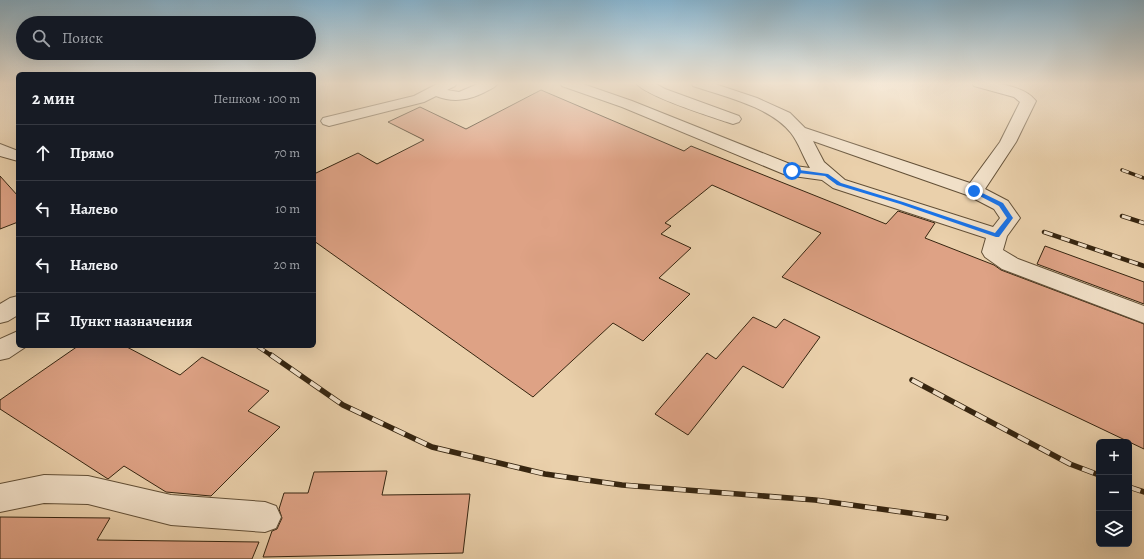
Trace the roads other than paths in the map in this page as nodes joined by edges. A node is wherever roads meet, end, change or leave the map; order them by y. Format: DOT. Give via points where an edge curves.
graph roads {
  1 [pos="379,109"];
  2 [pos="640,109"];
  3 [pos="706,109"];
  4 [pos="769,109"];
  5 [pos="1024,109"];
  6 [pos="733,119"];
  7 [pos="322,122"];
  8 [pos="799,131"];
  9 [pos="0,149"];
  10 [pos="16,155"];
  11 [pos="826,175"];
  12 [pos="974,191"];
  13 [pos="996,235"];
  14 [pos="16,305"];
  15 [pos="0,315"];
  16 [pos="1144,315"];
  17 [pos="16,341"];
  18 [pos="0,351"];
  19 [pos="0,498"];
  20 [pos="265,517"];
  1 -- 7 [label="street"];
  2 -- 11 [label="street" via="792,171"];
  3 -- 6 [label="street"];
  4 -- 8 [label="street" via="784,116"];
  5 -- 12 [label="street" via="1008,142"];
  8 -- 11 [label="street" via="817,165"];
  8 -- 12 [label="street"];
  9 -- 10 [label="street"];
  11 -- 13 [label="street" via="839,184"];
  12 -- 13 [label="street" via="1001,204 1010,218"];
  13 -- 16 [label="street" via="992,252 1010,264"];
  14 -- 15 [label="street"];
  17 -- 18 [label="street"];
  19 -- 20 [label="street" via="44,489 88,490 172,510"];
}
